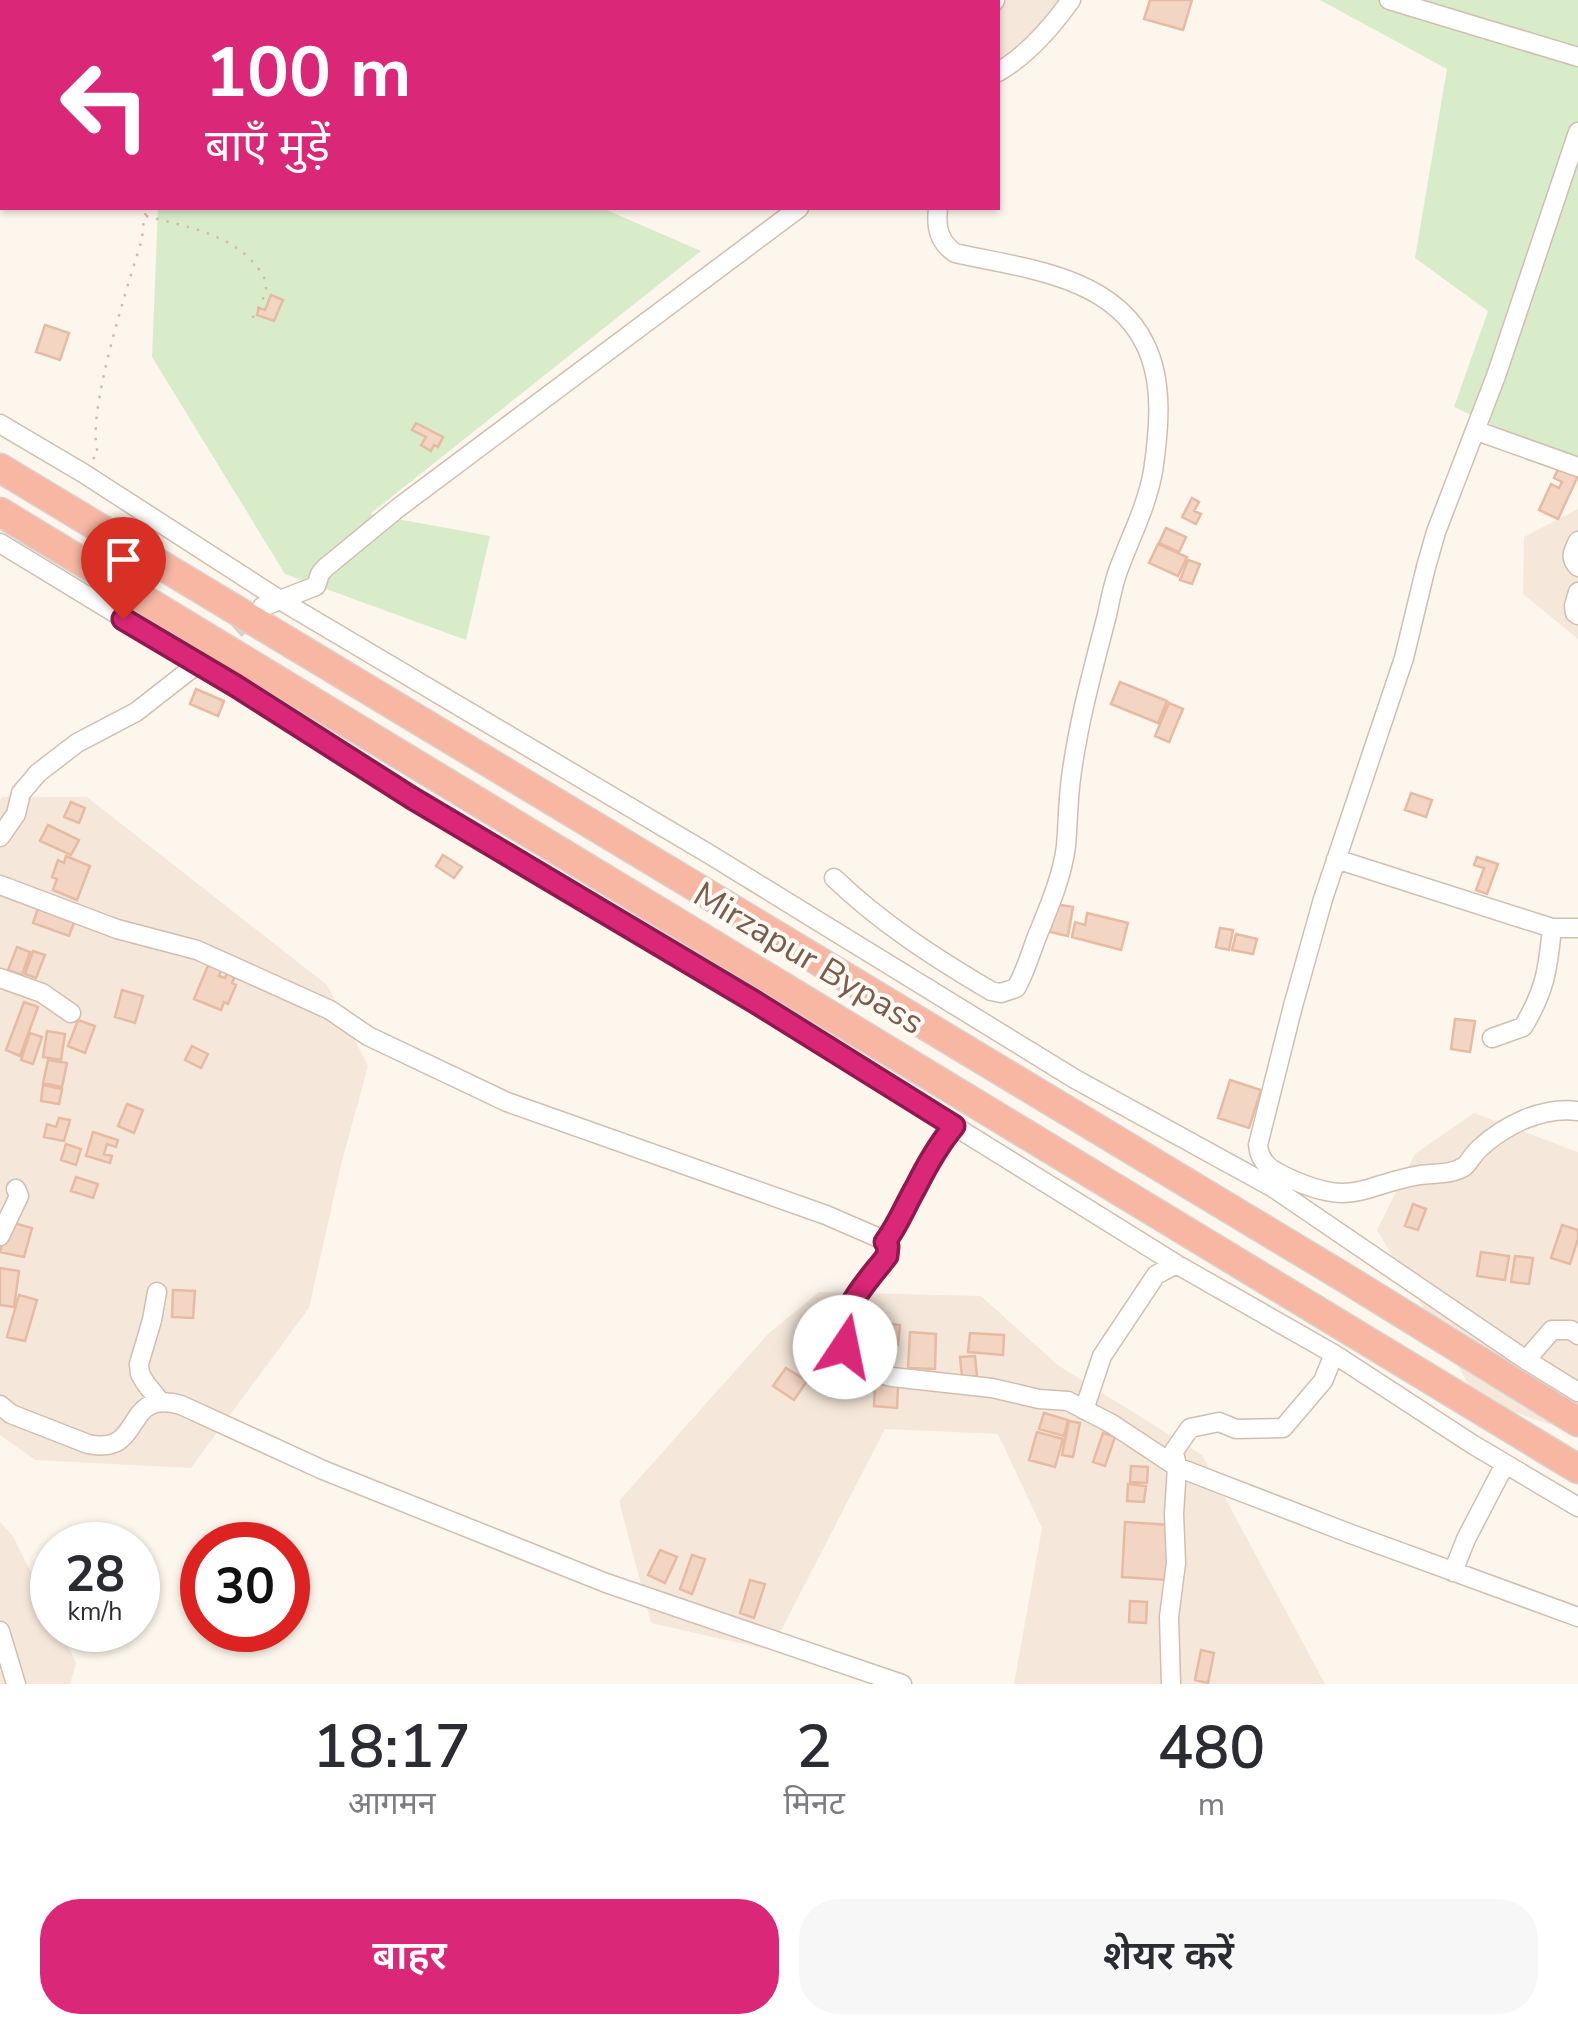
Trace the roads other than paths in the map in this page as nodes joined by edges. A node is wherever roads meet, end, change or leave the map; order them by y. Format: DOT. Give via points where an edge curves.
graph roads {
  1 [pos="1070,0"];
  2 [pos="1389,0"];
  3 [pos="1578,57"];
  4 [pos="1000,71"];
  5 [pos="1578,132"];
  6 [pos="796,210"];
  7 [pos="938,210"];
  8 [pos="0,424"];
  9 [pos="1477,432"];
  10 [pos="1578,467"];
  11 [pos="0,468"];
  12 [pos="0,512"];
  13 [pos="0,542"];
  14 [pos="1578,542"];
  15 [pos="1578,567"];
  16 [pos="1578,592"];
  17 [pos="271,604"];
  18 [pos="1578,616"];
  19 [pos="195,666"];
  20 [pos="0,837"];
  21 [pos="1336,859"];
  22 [pos="834,878"];
  23 [pos="0,885"];
  24 [pos="1552,928"];
  25 [pos="1578,928"];
  26 [pos="0,978"];
  27 [pos="1001,993"];
  28 [pos="71,1013"];
  29 [pos="983,1022"];
  30 [pos="1492,1038"];
  31 [pos="1578,1110"];
  32 [pos="954,1126"];
  33 [pos="16,1189"];
  34 [pos="0,1236"];
  35 [pos="885,1242"];
  36 [pos="1176,1264"];
  37 [pos="157,1292"];
  38 [pos="1578,1335"];
  39 [pos="1334,1354"];
  40 [pos="1526,1360"];
  41 [pos="1578,1392"];
  42 [pos="160,1401"];
  43 [pos="0,1404"];
  44 [pos="1084,1410"];
  45 [pos="1578,1422"];
  46 [pos="1505,1464"];
  47 [pos="1177,1467"];
  48 [pos="1578,1469"];
  49 [pos="1578,1507"];
  50 [pos="1453,1572"];
  51 [pos="1578,1617"];
  52 [pos="0,1631"];
  53 [pos="16,1684"];
  54 [pos="902,1684"];
  55 [pos="1171,1684"];
  1 -- 4 [label="street" via="1035,44"];
  2 -- 3 [label="street"];
  5 -- 9 [label="street"];
  6 -- 17 [label="street" via="398,508 325,568 316,586"];
  7 -- 27 [label="street" via="939,236 955,252 1051,274 1124,314 1147,347 1158,410 1149,490 1117,575 1078,736 1062,867 1020,981"];
  8 -- 17 [label="street" via="83,472"];
  9 -- 10 [label="street"];
  9 -- 21 [label="street" via="1436,532 1404,658"];
  11 -- 45 [label="highway"];
  12 -- 48 [label="highway, Mirzapur Bypass"];
  13 -- 32 [label="street"];
  14 -- 15 [label="street" via="1571,554"];
  16 -- 18 [label="street"];
  17 -- 29 [label="street" via="709,854"];
  19 -- 20 [label="street" via="38,773"];
  21 -- 24 [label="street"];
  21 -- 31 [label="street" via="1258,1144 1264,1164 1319,1190 1358,1193 1464,1167 1504,1128"];
  22 -- 27 [label="street" via="882,921"];
  23 -- 35 [label="street" via="117,929 197,950 330,1010 368,1036 494,1097"];
  24 -- 25 [label="street"];
  24 -- 30 [label="street" via="1537,1004 1524,1027"];
  26 -- 28 [label="street" via="42,993"];
  27 -- 29 [label="street"];
  29 -- 40 [label="street" via="1272,1187"];
  32 -- 35 [label="street"];
  32 -- 36 [label="street"];
  33 -- 34 [label="street" via="19,1196"];
  35 -- 44 [label="street" via="887,1256 845,1316 845,1347 863,1369"];
  36 -- 39 [label="street"];
  36 -- 44 [label="street" via="1156,1275 1102,1356"];
  37 -- 42 [label="street" via="139,1364"];
  38 -- 40 [label="street" via="1552,1330"];
  39 -- 46 [label="street"];
  39 -- 47 [label="street" via="1323,1381 1283,1428 1236,1429 1219,1422 1190,1428 1174,1451"];
  40 -- 41 [label="street"];
  42 -- 43 [label="street" via="144,1410 124,1438 100,1447"];
  42 -- 54 [label="street" via="606,1583"];
  44 -- 47 [label="street"];
  46 -- 49 [label="street"];
  46 -- 50 [label="street"];
  47 -- 50 [label="street"];
  47 -- 55 [label="street"];
  50 -- 51 [label="street"];
  52 -- 53 [label="street"];
}
